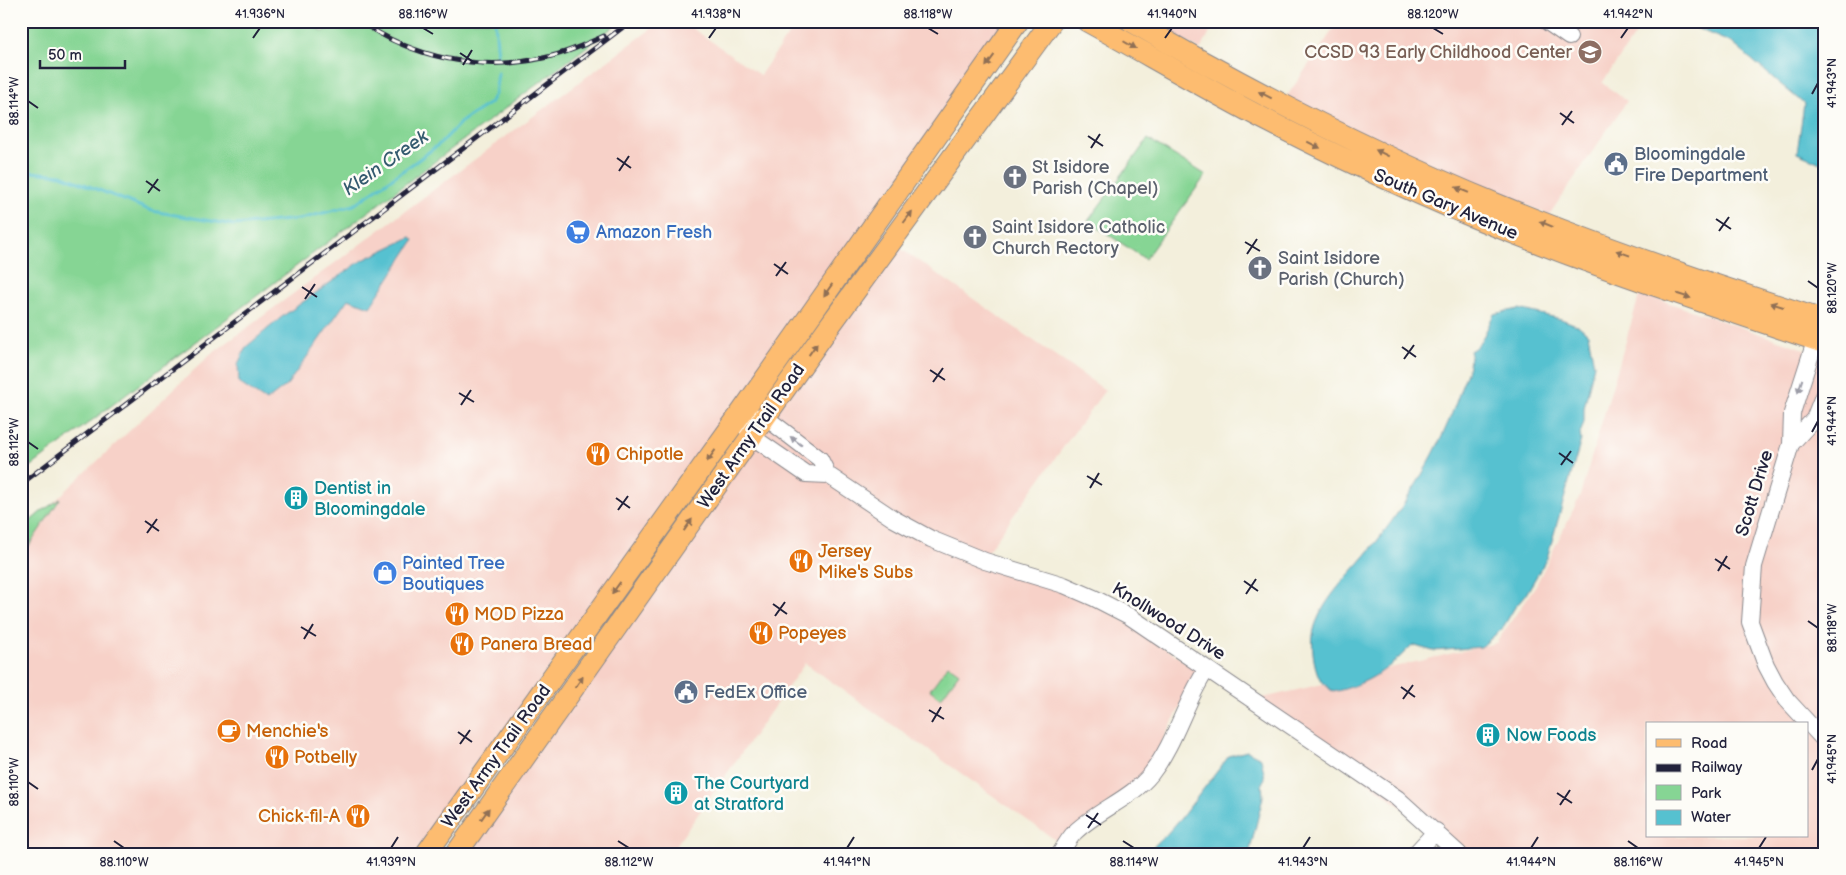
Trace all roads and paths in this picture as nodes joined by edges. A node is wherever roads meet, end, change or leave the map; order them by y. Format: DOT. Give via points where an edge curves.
graph roads {
  1 [pos="1018,21"];
  2 [pos="1052,21"];
  3 [pos="1087,21"];
  4 [pos="1131,21"];
  5 [pos="1546,21"];
  6 [pos="1569,37"];
  7 [pos="1564,242"];
  8 [pos="1822,328"];
  9 [pos="1825,391"];
  10 [pos="739,416"];
  11 [pos="765,417"];
  12 [pos="751,436"];
  13 [pos="1791,444"];
  14 [pos="828,476"];
  15 [pos="1207,668"];
  16 [pos="1807,722"];
  17 [pos="1808,723"];
  18 [pos="1825,741"];
  19 [pos="1436,831"];
  20 [pos="426,854"];
  21 [pos="456,854"];
  22 [pos="1060,854"];
  23 [pos="1415,854"];
  24 [pos="1459,854"];
  1 -- 10 [label="main road, West Army Trail Road, one-way"];
  11 -- 2 [label="main road, West Army Trail Road, one-way"];
  3 -- 7 [label="main road, South Gary Avenue, one-way" via="1329,152 1437,201"];
  7 -- 4 [label="main road, South Gary Avenue, one-way" via="1490,202 1381,153 1239,82"];
  5 -- 6 [label="street"];
  7 -- 8 [label="main road, South Gary Avenue" via="1631,256"];
  8 -- 13 [label="street, Scott Drive, one-way" via="1792,414"];
  9 -- 13 [label="street, Scott Drive" via="1814,419"];
  10 -- 11 [label="street"];
  10 -- 12 [label="street, Knollwood Drive"];
  10 -- 20 [label="main road, West Army Trail Road, one-way"];
  11 -- 12 [label="main road, West Army Trail Road"];
  14 -- 11 [label="street, Knollwood Drive, one-way" via="820,459"];
  12 -- 14 [label="street, Knollwood Drive" via="806,474"];
  21 -- 12 [label="main road, West Army Trail Road, one-way"];
  13 -- 16 [label="street, Scott Drive" via="1754,566 1750,622 1774,682"];
  14 -- 15 [label="street, Knollwood Drive" via="931,539 985,561 1064,585 1122,612"];
  15 -- 19 [label="street, Knollwood Drive" via="1377,784"];
  15 -- 22 [label="street" via="1151,774 1075,833"];
  17 -- 18 [label="street, Scott Drive"];
  19 -- 23 [label="street"];
  19 -- 24 [label="street, Knollwood Drive"];
}
